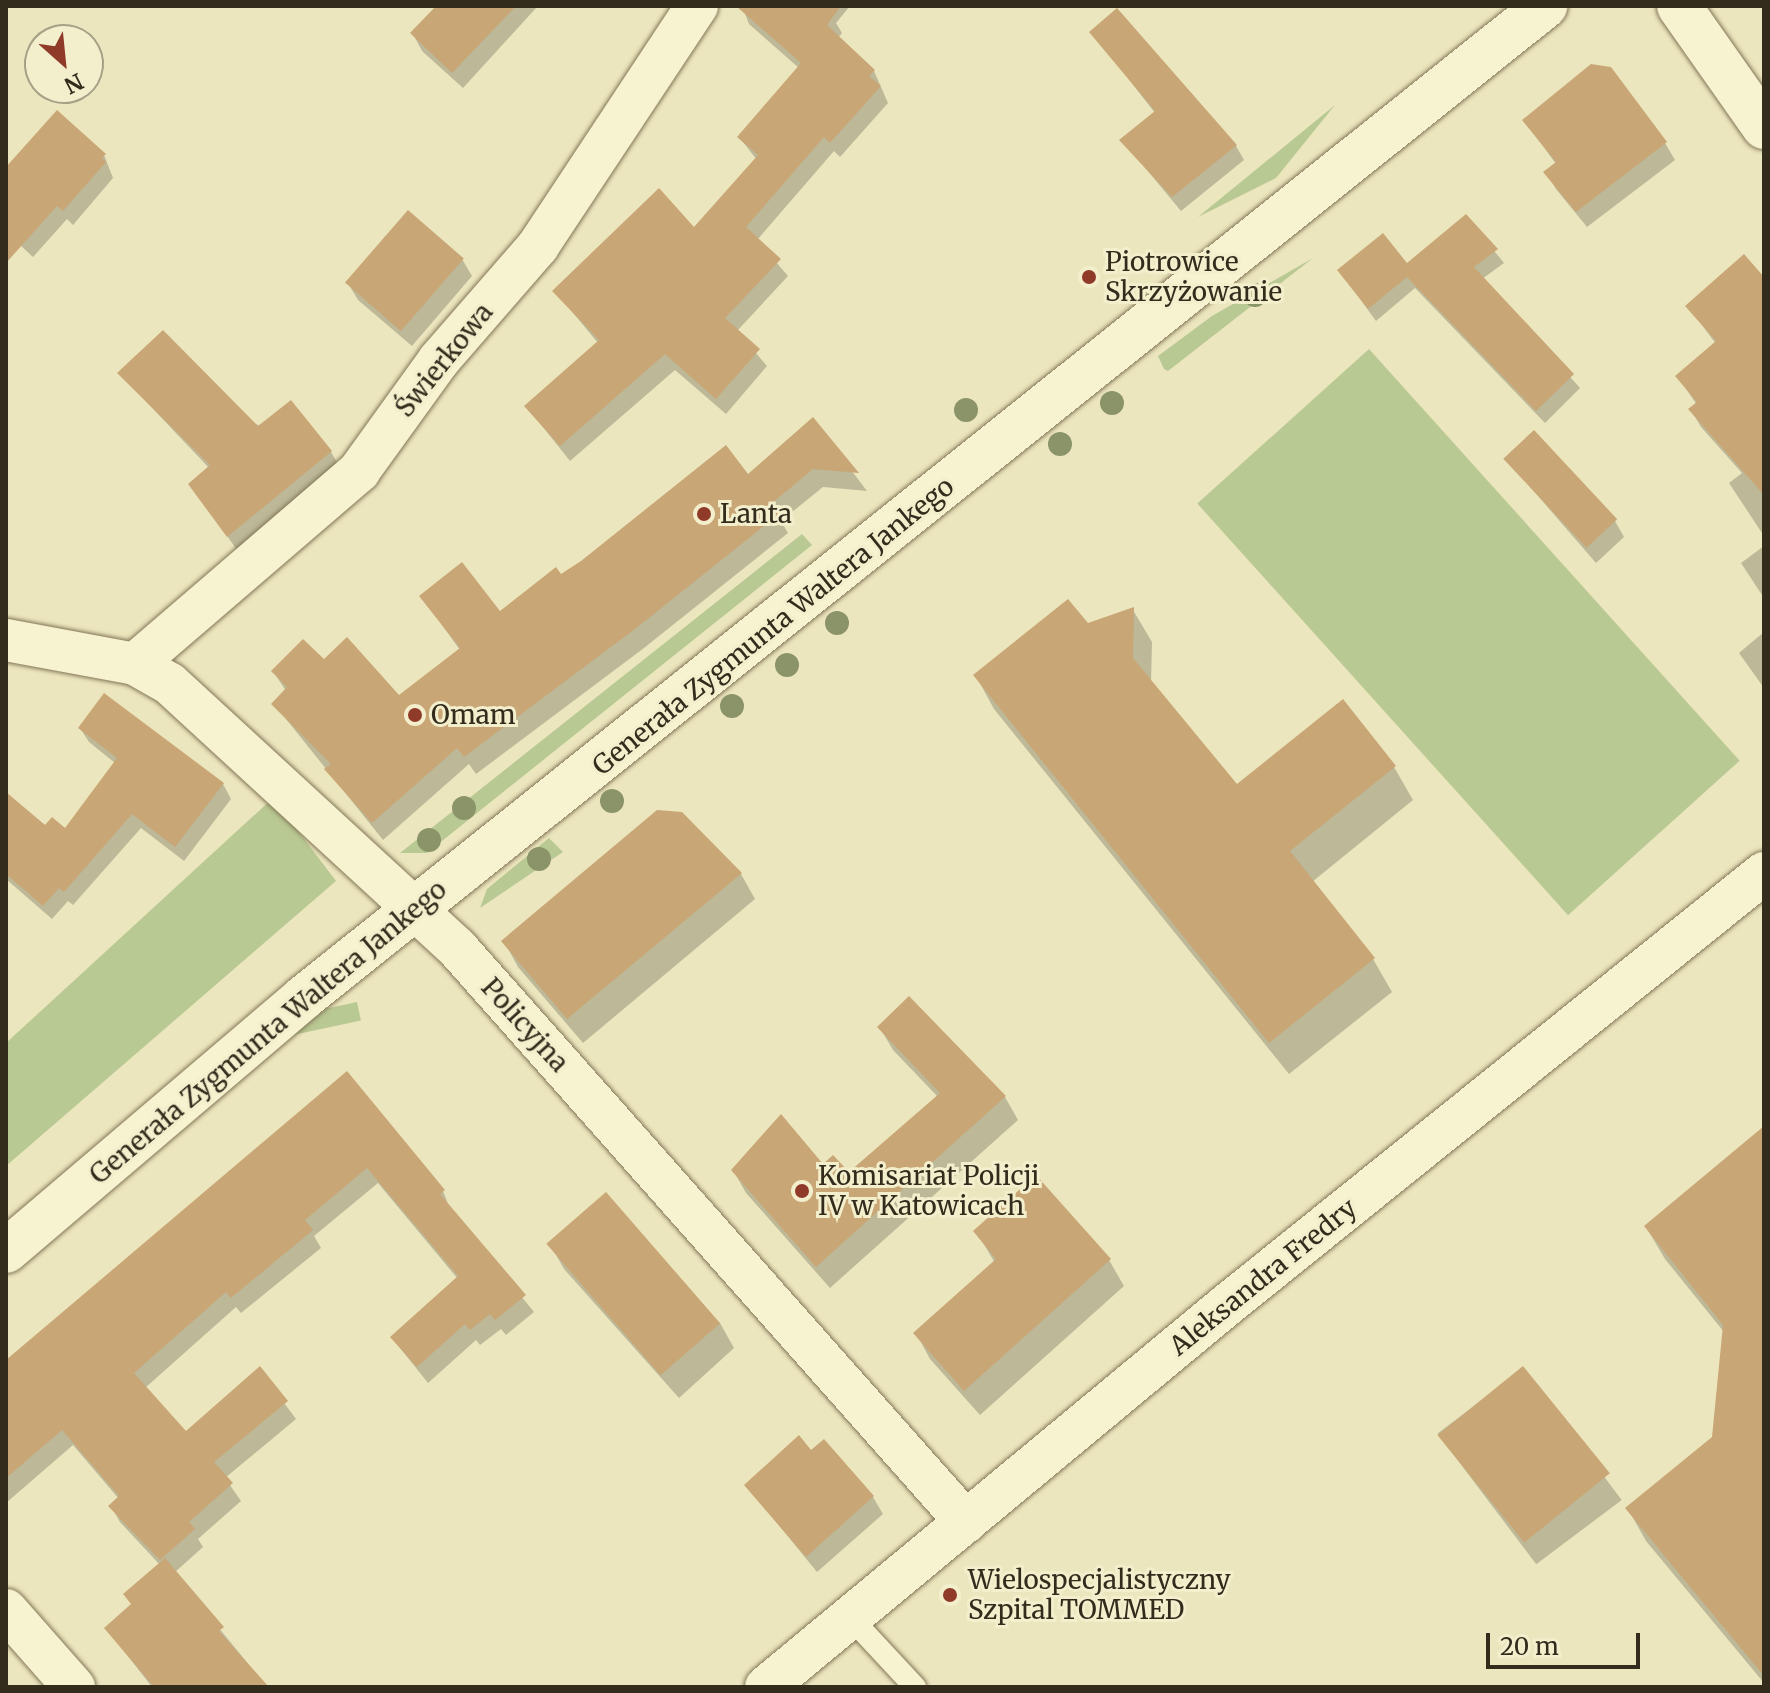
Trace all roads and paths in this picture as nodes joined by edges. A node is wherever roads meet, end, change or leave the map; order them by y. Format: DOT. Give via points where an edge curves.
graph roads {
  1 [pos="697,6"];
  2 [pos="1545,6"];
  3 [pos="1679,6"];
  4 [pos="1764,127"];
  5 [pos="6,640"];
  6 [pos="135,664"];
  7 [pos="1764,873"];
  8 [pos="413,911"];
  9 [pos="6,1251"];
  10 [pos="966,1522"];
  11 [pos="6,1610"];
  12 [pos="849,1616"];
  13 [pos="74,1687"];
  14 [pos="766,1687"];
  15 [pos="915,1687"];
  1 -- 6 [label="street, Świerkowa" via="538,246 439,360 359,471"];
  2 -- 8 [label="street, Generała Zygmunta Waltera Jankego"];
  3 -- 4 [label="street"];
  5 -- 6 [label="street, Policyjna"];
  6 -- 8 [label="street, Policyjna" via="170,684"];
  7 -- 10 [label="street, Aleksandra Fredry"];
  8 -- 9 [label="street, Generała Zygmunta Waltera Jankego"];
  8 -- 10 [label="street, Policyjna" via="457,948"];
  10 -- 12 [label="street, Aleksandra Fredry"];
  11 -- 13 [label="street"];
  12 -- 14 [label="street, Aleksandra Fredry"];
  12 -- 15 [label="lane"];
}
